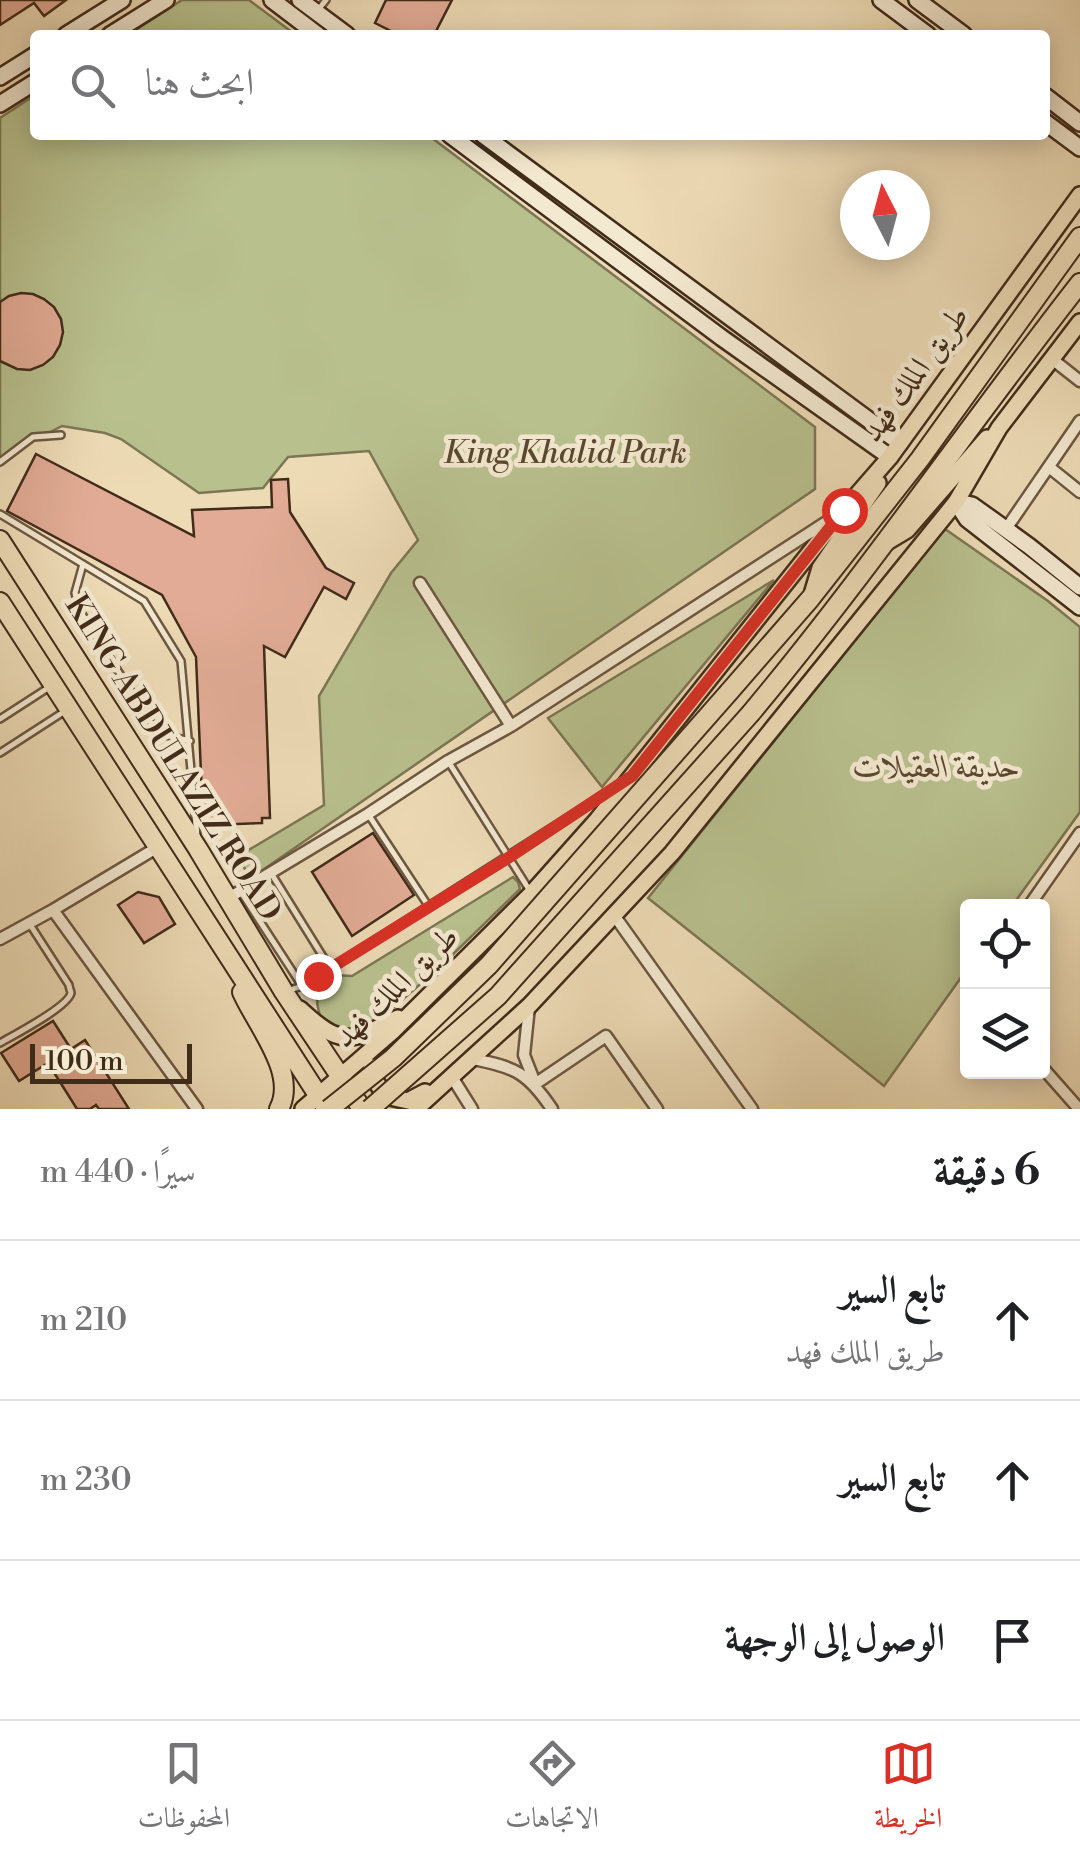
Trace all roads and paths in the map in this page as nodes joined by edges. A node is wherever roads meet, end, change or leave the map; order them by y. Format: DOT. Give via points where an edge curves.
graph roads {
  1 [pos="122,0"];
  2 [pos="166,0"];
  3 [pos="272,0"];
  4 [pos="300,0"];
  5 [pos="881,0"];
  6 [pos="917,0"];
  7 [pos="321,6"];
  8 [pos="74,30"];
  9 [pos="118,30"];
  10 [pos="311,30"];
  11 [pos="343,30"];
  12 [pos="921,30"];
  13 [pos="957,30"];
  14 [pos="30,58"];
  15 [pos="0,77"];
  16 [pos="30,85"];
  17 [pos="1050,100"];
  18 [pos="0,104"];
  19 [pos="1080,123"];
  20 [pos="1050,126"];
  21 [pos="457,140"];
  22 [pos="490,140"];
  23 [pos="1080,148"];
  24 [pos="1080,195"];
  25 [pos="1080,208"];
  26 [pos="1056,228"];
  27 [pos="1080,237"];
  28 [pos="1080,283"];
  29 [pos="1080,322"];
  30 [pos="1052,359"];
  31 [pos="1080,381"];
  32 [pos="1080,421"];
  33 [pos="998,428"];
  34 [pos="62,435"];
  35 [pos="900,442"];
  36 [pos="890,457"];
  37 [pos="0,462"];
  38 [pos="1048,467"];
  39 [pos="1080,492"];
  40 [pos="956,502"];
  41 [pos="844,510"];
  42 [pos="0,514"];
  43 [pos="1006,529"];
  44 [pos="0,540"];
  45 [pos="886,542"];
  46 [pos="83,563"];
  47 [pos="420,584"];
  48 [pos="1080,587"];
  49 [pos="810,599"];
  50 [pos="0,602"];
  51 [pos="1080,607"];
  52 [pos="54,685"];
  53 [pos="69,708"];
  54 [pos="0,719"];
  55 [pos="511,726"];
  56 [pos="190,742"];
  57 [pos="0,753"];
  58 [pos="448,761"];
  59 [pos="632,776"];
  60 [pos="368,814"];
  61 [pos="1080,833"];
  62 [pos="158,847"];
  63 [pos="198,850"];
  64 [pos="508,858"];
  65 [pos="270,872"];
  66 [pos="233,894"];
  67 [pos="532,894"];
  68 [pos="1034,899"];
  69 [pos="428,907"];
  70 [pos="53,910"];
  71 [pos="614,915"];
  72 [pos="29,923"];
  73 [pos="217,937"];
  74 [pos="0,939"];
  75 [pos="330,968"];
  76 [pos="291,991"];
  77 [pos="529,1006"];
  78 [pos="414,1010"];
  79 [pos="394,1030"];
  80 [pos="0,1043"];
  81 [pos="474,1058"];
  82 [pos="1050,1076"];
  83 [pos="452,1077"];
  84 [pos="340,1079"];
  85 [pos="536,1084"];
  86 [pos="325,1105"];
  87 [pos="194,1109"];
  88 [pos="279,1109"];
  89 [pos="303,1109"];
  90 [pos="362,1109"];
  91 [pos="370,1109"];
  92 [pos="416,1109"];
  93 [pos="426,1109"];
  94 [pos="472,1109"];
  95 [pos="552,1109"];
  96 [pos="657,1109"];
  97 [pos="752,1109"];
  98 [pos="1079,1109"];
  1 -- 8 [label="street"];
  2 -- 9 [label="street"];
  3 -- 10 [label="street"];
  4 -- 7 [label="street"];
  5 -- 12 [label="street"];
  6 -- 13 [label="street"];
  7 -- 11 [label="street"];
  14 -- 15 [label="street"];
  16 -- 18 [label="street"];
  17 -- 19 [label="street"];
  20 -- 23 [label="street"];
  21 -- 36 [label="street"];
  22 -- 35 [label="street"];
  24 -- 26 [label="main road, طريق الملك فهد"];
  25 -- 26 [label="main road"];
  26 -- 35 [label="main road, طريق الملك فهد"];
  27 -- 49 [label="highway"];
  28 -- 45 [label="highway"];
  29 -- 30 [label="main road"];
  30 -- 31 [label="street"];
  30 -- 33 [label="main road"];
  32 -- 38 [label="street"];
  33 -- 40 [label="main road"];
  33 -- 45 [label="main road" via="906,530"];
  34 -- 37 [label="lane" via="34,437"];
  35 -- 36 [label="main road, طريق الملك فهد"];
  36 -- 41 [label="main road, طريق الملك فهد"];
  36 -- 49 [label="main road" via="820,568"];
  38 -- 39 [label="street"];
  38 -- 43 [label="street"];
  40 -- 43 [label="street"];
  40 -- 51 [label="street" via="967,519"];
  40 -- 71 [label="main road" via="672,853"];
  41 -- 55 [label="street"];
  41 -- 59 [label="main road, طريق الملك فهد"];
  42 -- 46 [label="lane"];
  43 -- 48 [label="street"];
  44 -- 63 [label="highway, KING ABDULAZIZ ROAD"];
  45 -- 91 [label="highway, bridge" via="751,713 498,996"];
  46 -- 56 [label="lane" via="144,602 182,661"];
  46 -- 56 [label="lane" via="75,593 80,611 151,724"];
  47 -- 55 [label="street"];
  49 -- 86 [label="highway, bridge" via="489,966 393,1058"];
  50 -- 52 [label="highway, KING ABDULAZIZ ROAD"];
  52 -- 53 [label="highway, KING ABDULAZIZ ROAD"];
  52 -- 54 [label="lane"];
  53 -- 57 [label="lane"];
  53 -- 62 [label="highway, KING ABDULAZIZ ROAD"];
  55 -- 58 [label="street"];
  56 -- 63 [label="lane"];
  58 -- 60 [label="street"];
  58 -- 64 [label="lane"];
  59 -- 64 [label="lane"];
  59 -- 67 [label="main road, طريق الملك فهد"];
  60 -- 65 [label="street"];
  60 -- 69 [label="lane"];
  61 -- 68 [label="street"];
  62 -- 70 [label="street"];
  62 -- 73 [label="highway, KING ABDULAZIZ ROAD"];
  63 -- 66 [label="highway, KING ABDULAZIZ ROAD"];
  64 -- 67 [label="lane"];
  64 -- 69 [label="lane"];
  65 -- 66 [label="street"];
  65 -- 75 [label="lane"];
  66 -- 76 [label="highway, KING ABDULAZIZ ROAD"];
  67 -- 78 [label="main road, طريق الملك فهد"];
  69 -- 75 [label="lane"];
  70 -- 72 [label="street"];
  70 -- 87 [label="street"];
  71 -- 77 [label="main road"];
  71 -- 97 [label="street"];
  72 -- 74 [label="street"];
  72 -- 80 [label="lane" via="71,992 60,1007"];
  73 -- 86 [label="highway, KING ABDULAZIZ ROAD"];
  73 -- 88 [label="highway" via="281,1066 286,1088"];
  75 -- 76 [label="lane"];
  76 -- 78 [label="main road" via="311,1019 348,1040"];
  76 -- 84 [label="highway, KING ABDULAZIZ ROAD"];
  77 -- 81 [label="main road"];
  77 -- 85 [label="street" via="524,1054"];
  78 -- 79 [label="main road, طريق الملك فهد"];
  79 -- 83 [label="main road" via="374,1054 370,1072 385,1096 408,1102"];
  79 -- 84 [label="main road, طريق الملك فهد"];
  81 -- 83 [label="main road"];
  81 -- 85 [label="street" via="507,1066"];
  82 -- 98 [label="street"];
  83 -- 92 [label="main road"];
  83 -- 93 [label="main road"];
  83 -- 94 [label="street"];
  84 -- 86 [label="main road, طريق الملك فهد"];
  84 -- 90 [label="highway, KING ABDULAZIZ ROAD"];
  85 -- 95 [label="street"];
  85 -- 96 [label="street" via="606,1036"];
  86 -- 89 [label="main road, طريق الملك فهد"];
}
